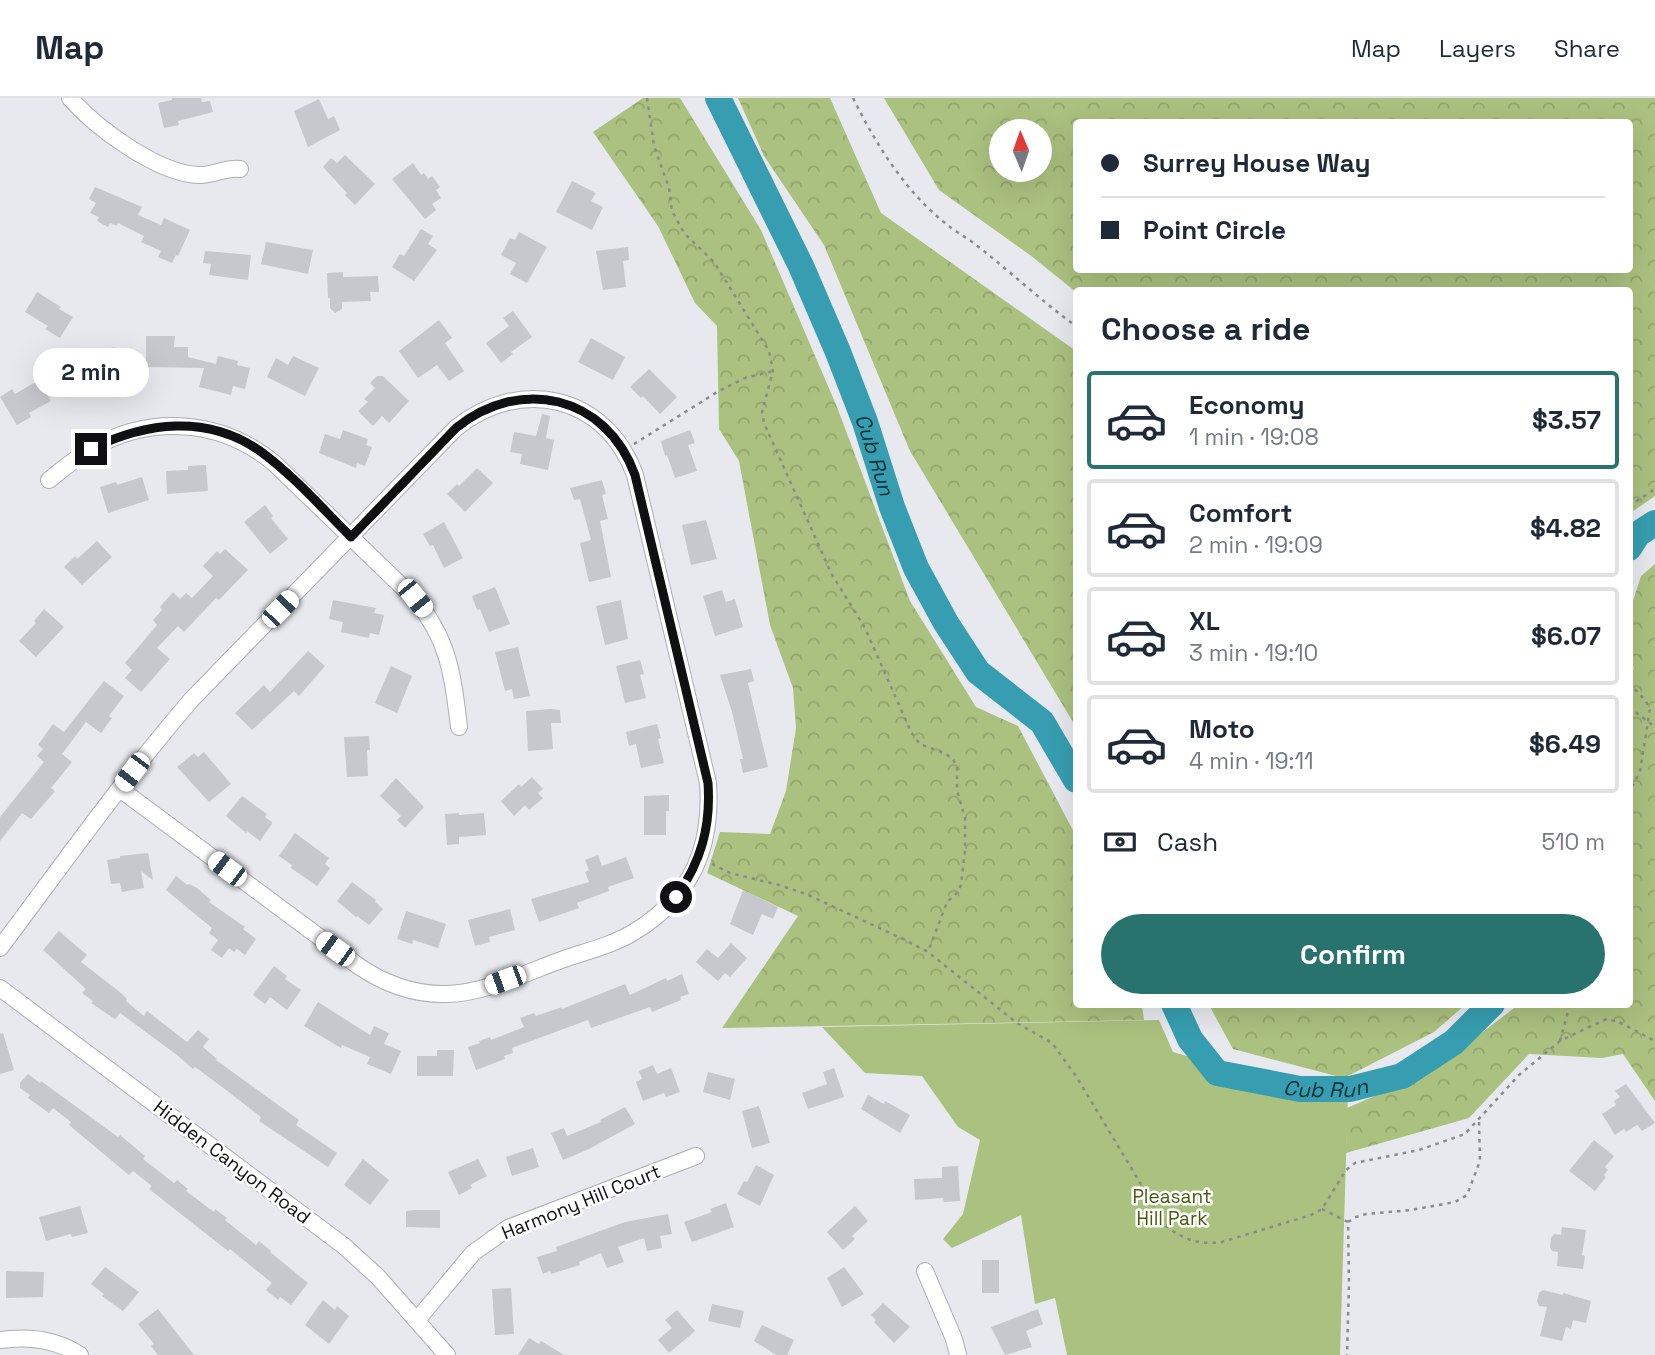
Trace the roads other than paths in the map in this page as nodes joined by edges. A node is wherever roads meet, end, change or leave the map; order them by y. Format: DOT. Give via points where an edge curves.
graph roads {
  1 [pos="70,98"];
  2 [pos="240,169"];
  3 [pos="49,480"];
  4 [pos="351,537"];
  5 [pos="459,727"];
  6 [pos="120,789"];
  7 [pos="0,947"];
  8 [pos="0,988"];
  9 [pos="696,1156"];
  10 [pos="925,1271"];
  11 [pos="417,1320"];
  12 [pos="0,1340"];
  13 [pos="80,1355"];
  14 [pos="447,1355"];
  15 [pos="958,1355"];
  1 -- 2 [label="street" via="101,128 158,163 196,175"];
  3 -- 4 [label="street" via="91,449 125,433 164,426 204,429 261,452"];
  4 -- 5 [label="street" via="415,598 435,626 453,676"];
  4 -- 6 [label="street" via="192,699"];
  4 -- 6 [label="street" via="456,428 490,406 527,398 561,402 596,419 617,439 635,475 708,783 708,824 698,859 676,897 633,933 483,988 428,993 372,976"];
  6 -- 7 [label="street"];
  8 -- 11 [label="street, Hidden Canyon Road" via="344,1246"];
  9 -- 11 [label="street, Harmony Hill Court" via="508,1228 473,1253"];
  10 -- 15 [label="street"];
  11 -- 14 [label="street, Hidden Canyon Road"];
  12 -- 13 [label="street" via="46,1340"];
}
